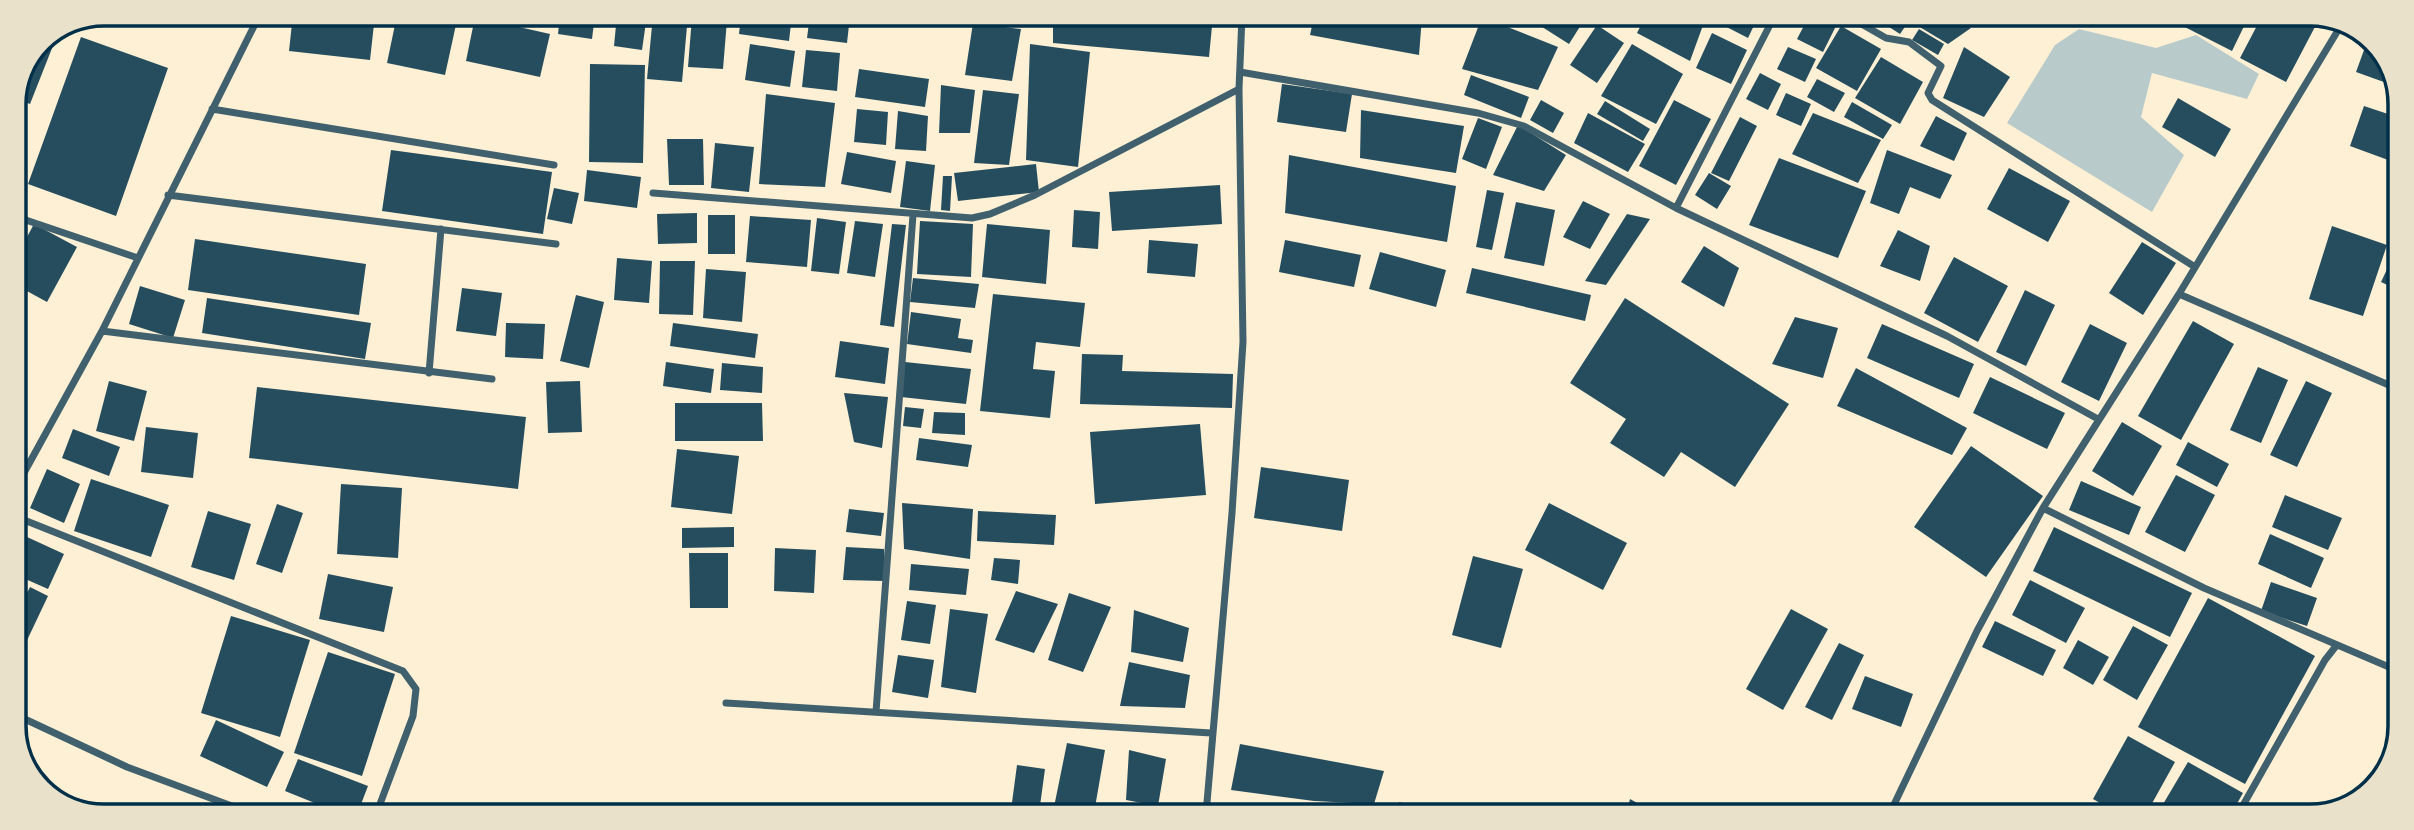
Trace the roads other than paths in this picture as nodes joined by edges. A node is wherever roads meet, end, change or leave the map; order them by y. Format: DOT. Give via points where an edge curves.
graph roads {
  1 [pos="254,26"];
  2 [pos="1242,26"];
  3 [pos="1770,26"];
  4 [pos="1866,26"];
  5 [pos="2337,31"];
  6 [pos="1240,72"];
  7 [pos="1239,89"];
  8 [pos="212,108"];
  9 [pos="554,165"];
  10 [pos="653,193"];
  11 [pos="168,195"];
  12 [pos="1676,208"];
  13 [pos="913,215"];
  14 [pos="26,220"];
  15 [pos="441,229"];
  16 [pos="556,244"];
  17 [pos="138,258"];
  18 [pos="2195,267"];
  19 [pos="2179,294"];
  20 [pos="102,331"];
  21 [pos="429,373"];
  22 [pos="492,379"];
  23 [pos="2388,385"];
  24 [pos="2098,419"];
  25 [pos="26,469"];
  26 [pos="2043,508"];
  27 [pos="26,521"];
  28 [pos="2336,646"];
  29 [pos="2388,667"];
  30 [pos="726,703"];
  31 [pos="876,712"];
  32 [pos="26,720"];
  33 [pos="1211,733"];
  34 [pos="227,804"];
  35 [pos="380,804"];
  36 [pos="1207,804"];
  37 [pos="1894,804"];
  38 [pos="2244,804"];
  1 -- 8 [label="street"];
  2 -- 6 [label="street"];
  3 -- 12 [label="street"];
  4 -- 18 [label="street" via="1886,38 1909,42 1938,61 1941,66 1928,93 1932,100"];
  5 -- 18 [label="street"];
  6 -- 7 [label="street"];
  6 -- 12 [label="street" via="1478,113 1524,126"];
  7 -- 13 [label="street" via="990,214 972,218"];
  7 -- 33 [label="street" via="1243,342"];
  8 -- 9 [label="street"];
  8 -- 11 [label="street"];
  10 -- 13 [label="street"];
  11 -- 15 [label="street"];
  11 -- 17 [label="street"];
  12 -- 24 [label="street" via="1947,336"];
  13 -- 31 [label="street"];
  14 -- 17 [label="street"];
  15 -- 16 [label="street"];
  15 -- 21 [label="street"];
  17 -- 20 [label="street"];
  18 -- 19 [label="street"];
  19 -- 23 [label="street"];
  19 -- 24 [label="street"];
  20 -- 21 [label="street"];
  20 -- 25 [label="street"];
  21 -- 22 [label="street"];
  24 -- 26 [label="street"];
  26 -- 28 [label="street" via="2166,570"];
  26 -- 37 [label="street" via="1977,631"];
  27 -- 35 [label="street" via="403,671 416,689 413,716"];
  28 -- 29 [label="street"];
  28 -- 38 [label="street"];
  30 -- 31 [label="street"];
  31 -- 33 [label="street"];
  32 -- 34 [label="street" via="127,766"];
  33 -- 36 [label="street"];
}
